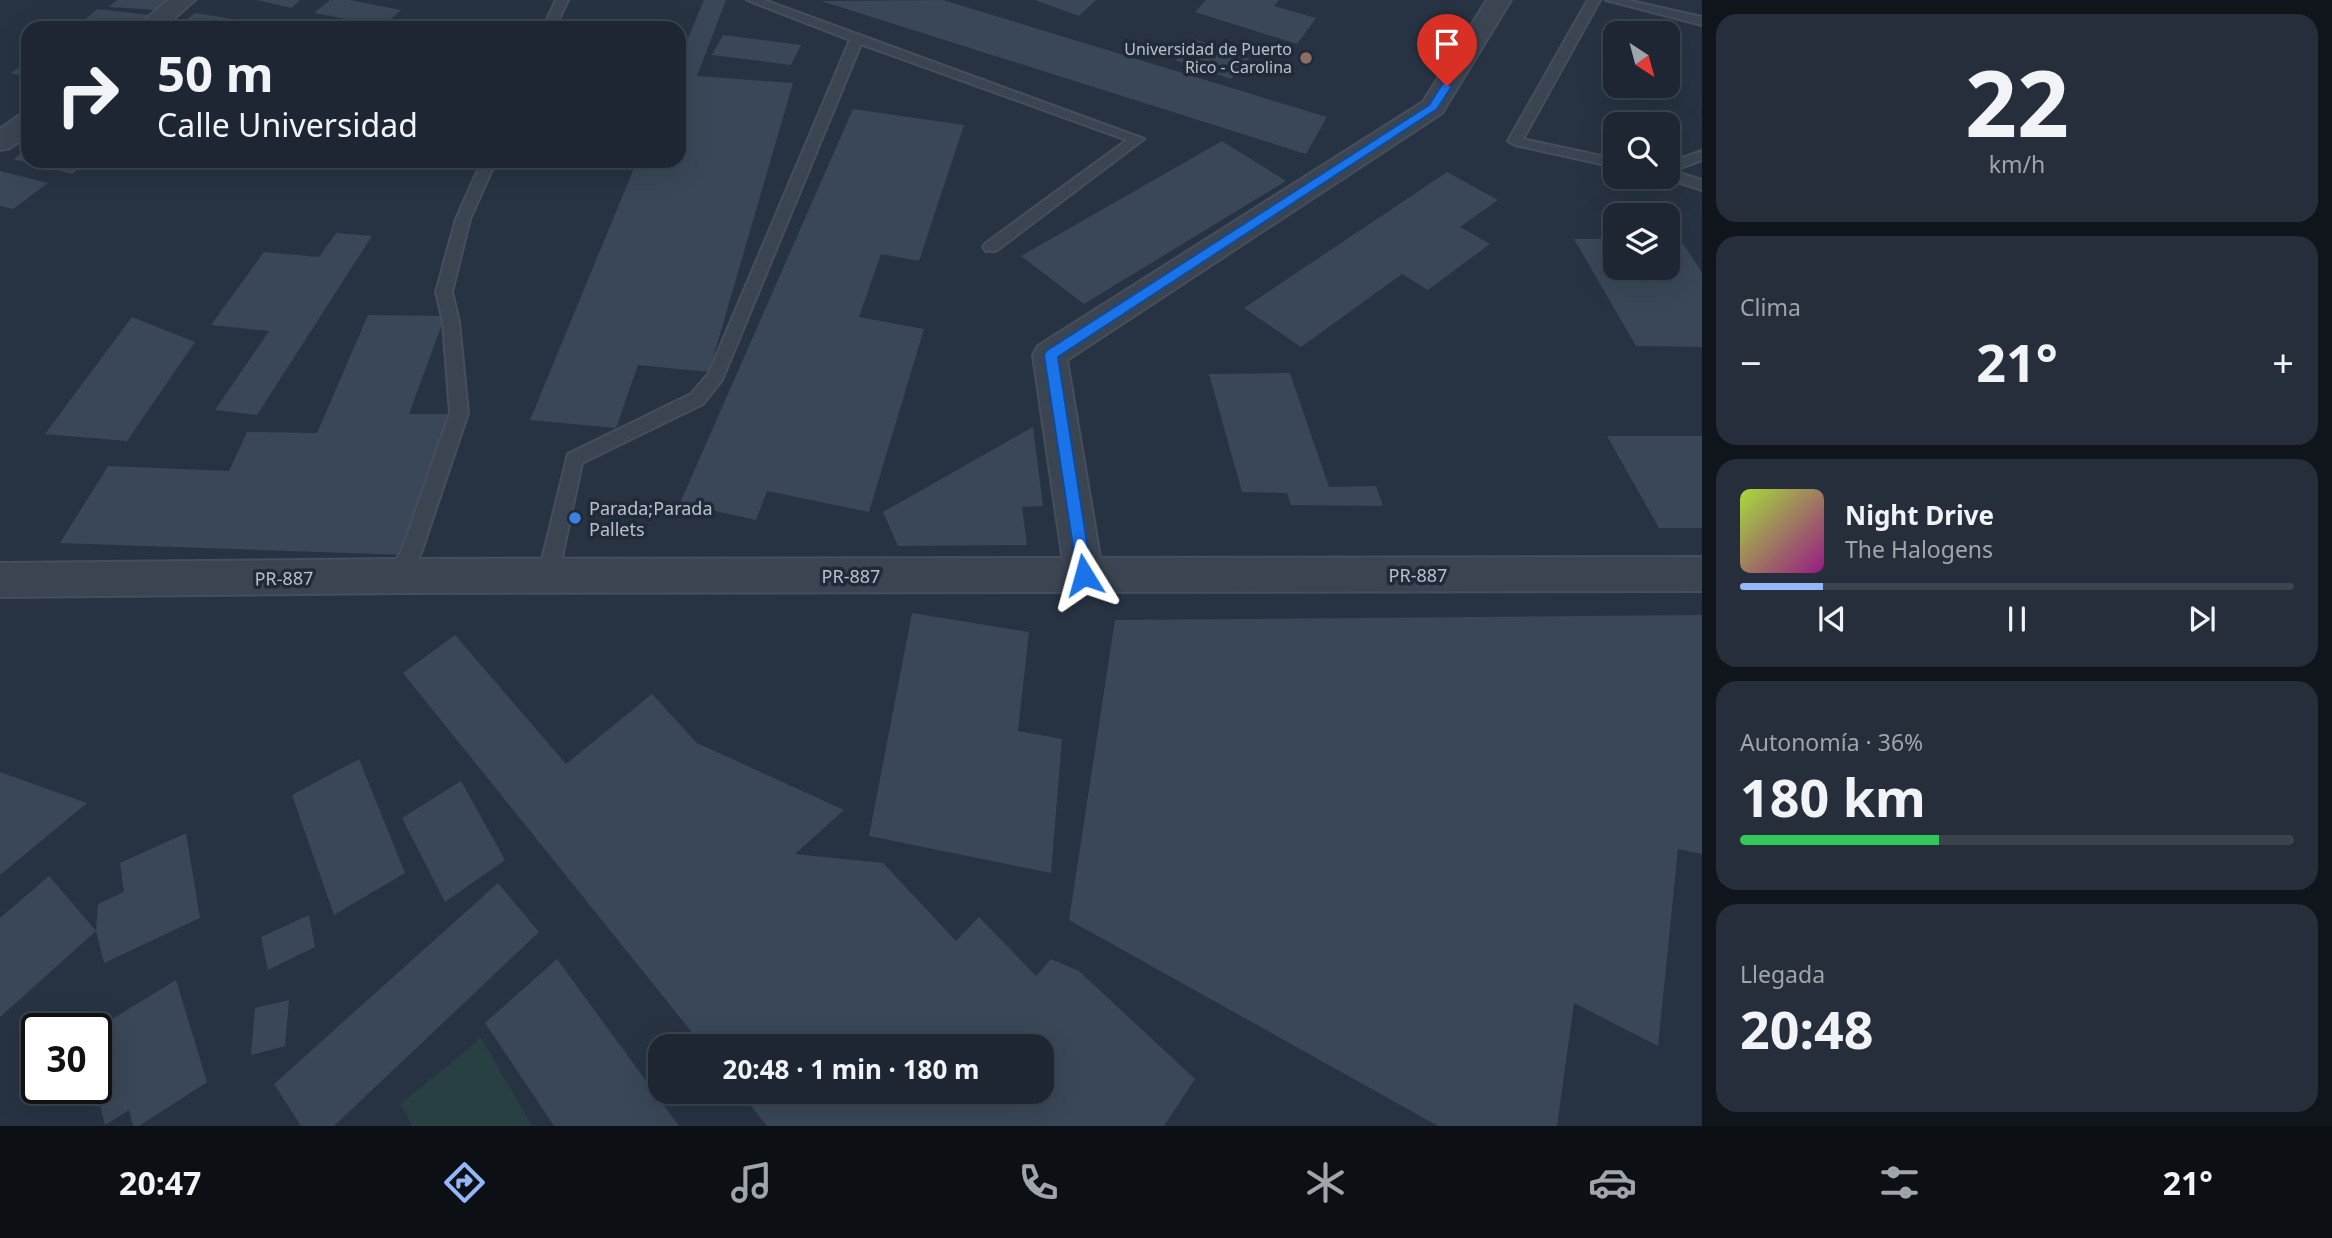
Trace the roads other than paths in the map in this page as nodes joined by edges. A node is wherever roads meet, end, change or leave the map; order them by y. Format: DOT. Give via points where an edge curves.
graph roads {
  1 [pos="183,0"];
  2 [pos="562,0"];
  3 [pos="753,0"];
  4 [pos="1499,0"];
  5 [pos="1594,0"];
  6 [pos="1612,0"];
  7 [pos="157,21"];
  8 [pos="552,21"];
  9 [pos="1702,21"];
  10 [pos="857,37"];
  11 [pos="21,127"];
  12 [pos="0,142"];
  13 [pos="1702,155"];
  14 [pos="1603,160"];
  15 [pos="1680,163"];
  16 [pos="486,168"];
  17 [pos="1680,178"];
  18 [pos="1702,185"];
  19 [pos="991,247"];
  20 [pos="1702,574"];
  21 [pos="1084,575"];
  22 [pos="397,576"];
  23 [pos="548,576"];
  24 [pos="0,580"];
  1 -- 7 [label="street"];
  2 -- 8 [label="lane"];
  3 -- 10 [label="lane"];
  4 -- 21 [label="street" via="1433,107 1051,355"];
  5 -- 14 [label="lane" via="1515,141"];
  6 -- 9 [label="lane"];
  10 -- 19 [label="lane" via="1137,139"];
  10 -- 23 [label="lane" via="716,376 697,400 574,459"];
  11 -- 12 [label="street"];
  13 -- 15 [label="lane"];
  16 -- 22 [label="lane" via="463,219 444,292 459,413 411,553"];
  17 -- 18 [label="lane"];
  20 -- 21 [label="street, PR-887"];
  21 -- 23 [label="street, PR-887"];
  22 -- 23 [label="street, PR-887"];
  22 -- 24 [label="street, PR-887"];
}
